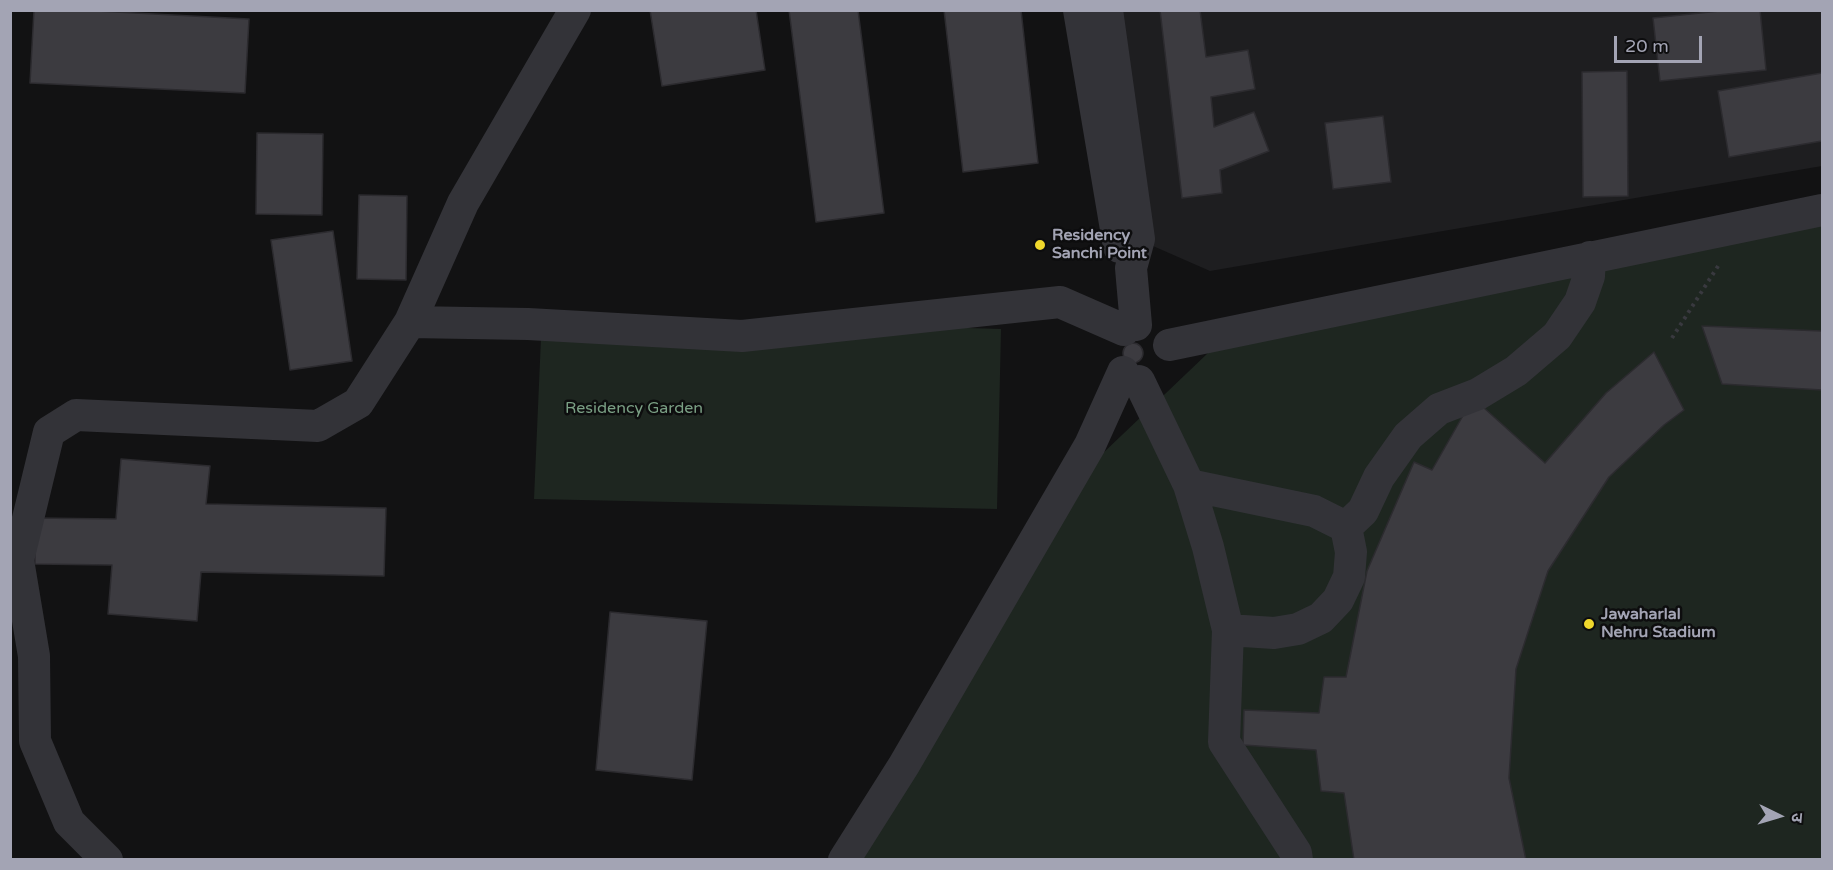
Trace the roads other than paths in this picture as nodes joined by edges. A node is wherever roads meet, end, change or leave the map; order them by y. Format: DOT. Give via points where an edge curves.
graph roads {
  1 [pos="575,10"];
  2 [pos="1079,10"];
  3 [pos="1107,10"];
  4 [pos="1822,210"];
  5 [pos="1590,257"];
  6 [pos="1131,268"];
  7 [pos="410,322"];
  8 [pos="1130,328"];
  9 [pos="1169,345"];
  10 [pos="1131,377"];
  11 [pos="1189,485"];
  12 [pos="1346,527"];
  13 [pos="1228,630"];
  14 [pos="107,860"];
  15 [pos="844,860"];
  16 [pos="1298,860"];
  1 -- 7 [label="street" via="463,203"];
  2 -- 6 [label="street" via="1119,245"];
  3 -- 6 [label="street" via="1139,240"];
  4 -- 5 [label="street"];
  5 -- 9 [label="street"];
  5 -- 12 [label="street" via="1589,276 1580,302 1557,336 1516,371 1478,394 1439,409 1408,436 1379,477 1363,511"];
  6 -- 8 [label="street"];
  7 -- 8 [label="street" via="742,336 1060,302"];
  7 -- 14 [label="street" via="358,403 318,426 76,415 49,432 18,560 34,656 35,741 69,822"];
  8 -- 9 [label="street" via="1144,324 1160,331"];
  8 -- 10 [label="street" via="1118,337 1113,355 1116,364"];
  9 -- 10 [label="street" via="1163,372 1156,377"];
  10 -- 11 [label="street"];
  10 -- 15 [label="street" via="904,765"];
  11 -- 12 [label="street" via="1314,511"];
  11 -- 13 [label="street"];
  12 -- 13 [label="street" via="1351,552 1348,577 1338,600 1321,618 1298,629 1274,633"];
  13 -- 16 [label="street" via="1224,742"];
}
